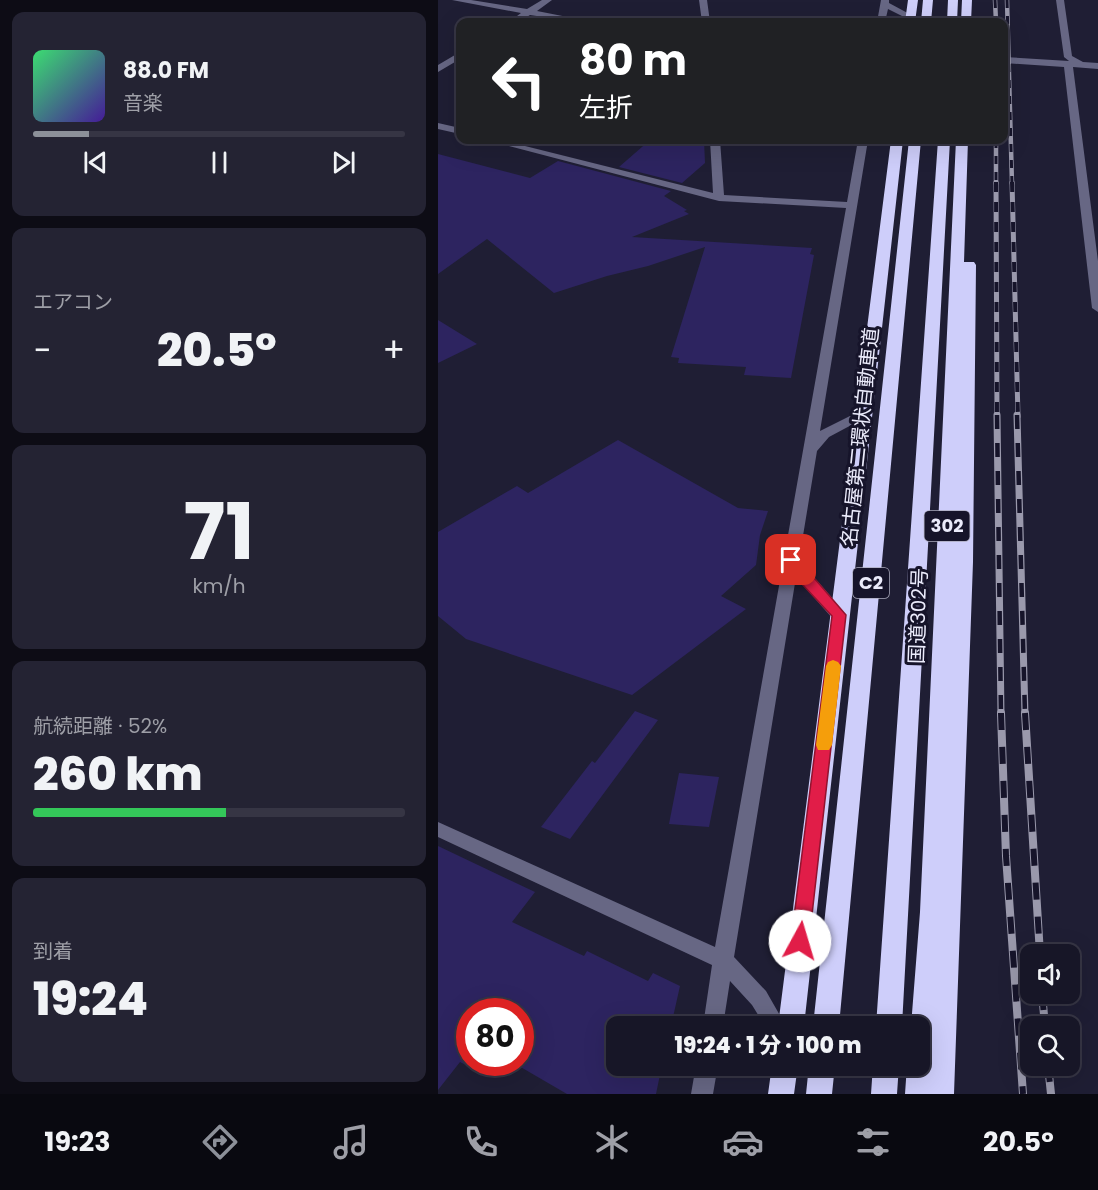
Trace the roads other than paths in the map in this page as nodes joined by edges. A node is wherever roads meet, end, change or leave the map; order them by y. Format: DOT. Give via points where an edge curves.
graph roads {
  1 [pos="456,0"];
  2 [pos="548,0"];
  3 [pos="703,0"];
  4 [pos="913,0"];
  5 [pos="928,0"];
  6 [pos="953,0"];
  7 [pos="967,0"];
  8 [pos="1060,0"];
  9 [pos="884,2"];
  10 [pos="529,12"];
  11 [pos="519,18"];
  12 [pos="565,18"];
  13 [pos="705,18"];
  14 [pos="882,18"];
  15 [pos="908,18"];
  16 [pos="911,18"];
  17 [pos="926,18"];
  18 [pos="952,18"];
  19 [pos="966,18"];
  20 [pos="456,58"];
  21 [pos="1008,60"];
  22 [pos="1068,64"];
  23 [pos="1086,65"];
  24 [pos="1098,66"];
  25 [pos="438,69"];
  26 [pos="438,126"];
  27 [pos="456,130"];
  28 [pos="510,144"];
  29 [pos="715,144"];
  30 [pos="861,144"];
  31 [pos="897,144"];
  32 [pos="915,144"];
  33 [pos="944,144"];
  34 [pos="962,144"];
  35 [pos="719,198"];
  36 [pos="851,205"];
  37 [pos="959,211"];
  38 [pos="1095,249"];
  39 [pos="1098,308"];
  40 [pos="865,414"];
  41 [pos="810,451"];
  42 [pos="791,560"];
  43 [pos="839,615"];
  44 [pos="438,829"];
  45 [pos="723,960"];
  46 [pos="715,1016"];
  47 [pos="770,1016"];
  48 [pos="791,1016"];
  49 [pos="827,1016"];
  50 [pos="890,1016"];
  51 [pos="705,1076"];
  52 [pos="783,1076"];
  53 [pos="821,1076"];
  54 [pos="885,1076"];
  55 [pos="702,1094"];
  56 [pos="781,1094"];
  57 [pos="819,1094"];
  58 [pos="884,1094"];
  59 [pos="918,1094"];
  60 [pos="941,1094"];
  1 -- 10 [label="street"];
  2 -- 10 [label="street"];
  3 -- 13 [label="street"];
  4 -- 16 [label="highway"];
  5 -- 17 [label="highway"];
  6 -- 18 [label="highway"];
  7 -- 19 [label="highway"];
  8 -- 23 [label="street" via="1069,60"];
  9 -- 14 [label="street"];
  9 -- 15 [label="street"];
  10 -- 11 [label="street"];
  10 -- 12 [label="street"];
  20 -- 25 [label="street"];
  21 -- 22 [label="street"];
  22 -- 23 [label="street"];
  22 -- 38 [label="street"];
  23 -- 24 [label="street"];
  26 -- 27 [label="street"];
  28 -- 35 [label="street"];
  29 -- 35 [label="street"];
  30 -- 36 [label="street"];
  31 -- 40 [label="highway"];
  32 -- 49 [label="highway, 名古屋第二環状自動車道 / C2"];
  33 -- 50 [label="highway, C2"];
  34 -- 37 [label="highway, 国道302号 / 302"];
  35 -- 36 [label="street"];
  36 -- 41 [label="street"];
  37 -- 59 [label="highway, 国道302号 / 302" via="932,912"];
  37 -- 60 [label="highway" via="967,232 969,266 964,562"];
  38 -- 39 [label="street"];
  40 -- 41 [label="street" via="818,438"];
  40 -- 43 [label="highway"];
  41 -- 42 [label="street"];
  42 -- 43 [label="street"];
  42 -- 45 [label="street"];
  43 -- 48 [label="highway"];
  44 -- 45 [label="street"];
  45 -- 46 [label="street"];
  45 -- 47 [label="street" via="759,998"];
  51 -- 55 [label="street"];
  52 -- 56 [label="highway"];
  53 -- 57 [label="highway"];
  54 -- 58 [label="highway"];
}
